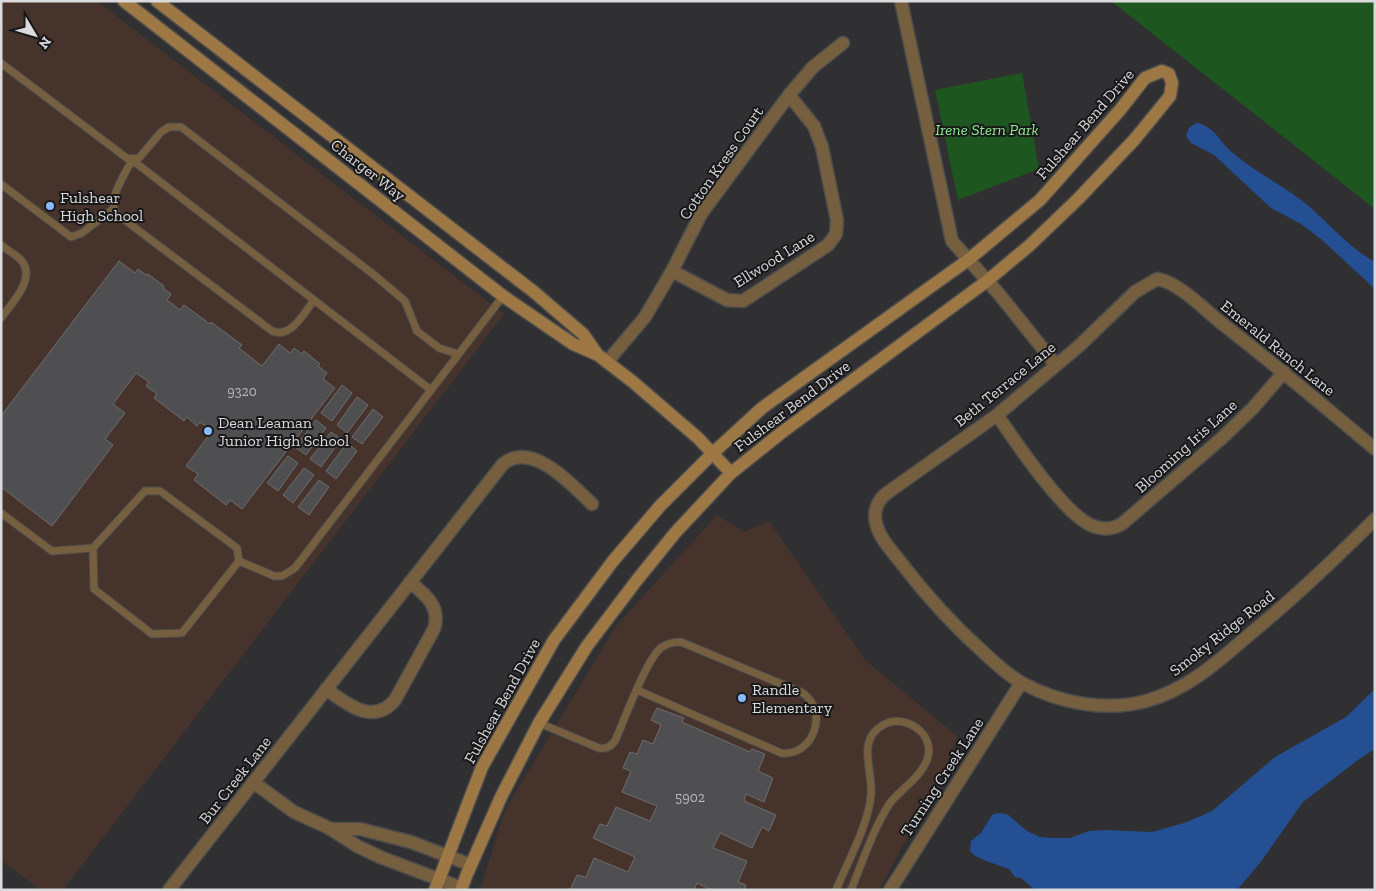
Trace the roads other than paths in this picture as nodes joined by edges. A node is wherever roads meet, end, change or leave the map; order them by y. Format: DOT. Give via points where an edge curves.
graph roads {
  1 [pos="124,1"];
  2 [pos="157,1"];
  3 [pos="901,1"];
  4 [pos="843,44"];
  5 [pos="1,63"];
  6 [pos="789,95"];
  7 [pos="132,160"];
  8 [pos="1,184"];
  9 [pos="113,209"];
  10 [pos="1,245"];
  11 [pos="968,260"];
  12 [pos="672,271"];
  13 [pos="517,278"];
  14 [pos="1157,279"];
  15 [pos="987,280"];
  16 [pos="503,296"];
  17 [pos="314,300"];
  18 [pos="1,318"];
  19 [pos="458,354"];
  20 [pos="602,358"];
  21 [pos="1056,365"];
  22 [pos="1284,372"];
  23 [pos="431,390"];
  24 [pos="997,415"];
  25 [pos="1375,449"];
  26 [pos="713,453"];
  27 [pos="732,473"];
  28 [pos="592,504"];
  29 [pos="1,513"];
  30 [pos="875,513"];
  31 [pos="1375,519"];
  32 [pos="93,548"];
  33 [pos="239,562"];
  34 [pos="410,582"];
  35 [pos="1021,683"];
  36 [pos="326,689"];
  37 [pos="638,690"];
  38 [pos="539,723"];
  39 [pos="253,782"];
  40 [pos="329,828"];
  41 [pos="447,856"];
  42 [pos="471,865"];
  43 [pos="437,885"];
  44 [pos="462,889"];
  45 [pos="170,890"];
  46 [pos="836,890"];
  47 [pos="851,890"];
  48 [pos="890,890"];
  1 -- 16 [label="street, Charger Way"];
  2 -- 13 [label="street, Charger Way"];
  3 -- 11 [label="street" via="952,241"];
  4 -- 6 [label="street, Cotton Kress Court" via="813,68"];
  5 -- 7 [label="lane"];
  6 -- 12 [label="street, Cotton Kress Court" via="701,214"];
  6 -- 12 [label="street, Ellwood Lane" via="814,126 822,148 837,220 836,234 828,245 743,301 727,300"];
  7 -- 9 [label="lane" via="115,194"];
  7 -- 17 [label="lane"];
  7 -- 19 [label="lane" via="139,158 161,132 169,127 181,127 374,274 405,301 417,331 439,348"];
  8 -- 9 [label="lane" via="71,237 82,233"];
  9 -- 17 [label="lane" via="272,331 287,332"];
  10 -- 18 [label="lane" via="22,260 27,274 21,292"];
  11 -- 15 [label="street"];
  11 -- 15 [label="street, Fulshear Bend Drive" via="1040,200 1145,78 1162,71 1169,74 1172,83 1170,96 1135,139 1078,200"];
  11 -- 26 [label="street, Fulshear Bend Drive" via="762,408"];
  12 -- 20 [label="street, Cotton Kress Court" via="645,317"];
  13 -- 16 [label="street"];
  13 -- 20 [label="street, Charger Way" via="583,334"];
  14 -- 21 [label="street, Beth Terrace Lane" via="1135,292"];
  14 -- 22 [label="street, Emerald Ranch Lane" via="1172,284"];
  15 -- 21 [label="street"];
  15 -- 27 [label="street, Fulshear Bend Drive"];
  16 -- 19 [label="lane"];
  16 -- 20 [label="street, Charger Way" via="573,344"];
  17 -- 23 [label="lane"];
  19 -- 23 [label="lane"];
  20 -- 26 [label="street, Charger Way"];
  21 -- 24 [label="street, Beth Terrace Lane"];
  22 -- 24 [label="street, Blooming Iris Lane" via="1253,408 1156,496 1119,526 1109,529 1085,522 1059,496"];
  22 -- 25 [label="street, Emerald Ranch Lane"];
  23 -- 33 [label="lane" via="294,568 282,576 274,576"];
  24 -- 30 [label="street, Beth Terrace Lane" via="887,493"];
  26 -- 27 [label="street, Charger Way"];
  26 -- 41 [label="street, Fulshear Bend Drive" via="660,506 613,561 554,640 482,767"];
  27 -- 38 [label="street, Fulshear Bend Drive" via="675,533 637,580 587,646"];
  28 -- 34 [label="street, Bur Creek Lane" via="540,461 532,457 510,458"];
  29 -- 32 [label="lane" via="52,551"];
  30 -- 35 [label="street, Smoky Ridge Road" via="880,534 933,602 995,664"];
  31 -- 35 [label="street, Smoky Ridge Road" via="1269,619 1194,680 1170,693 1132,704 1104,706 1062,699"];
  32 -- 33 [label="lane" via="145,491 160,491 237,548"];
  32 -- 33 [label="lane" via="94,589 152,634 182,633"];
  34 -- 36 [label="street, Bur Creek Lane"];
  34 -- 36 [label="street" via="431,601 436,621 395,700 385,709 369,712 357,709"];
  35 -- 48 [label="street, Turning Creek Lane"];
  36 -- 39 [label="street, Bur Creek Lane"];
  37 -- 37 [label="lane" via="656,653 672,642 681,642 803,693 814,704 817,718 804,746 788,754 781,753"];
  37 -- 38 [label="lane" via="615,741 606,748"];
  38 -- 42 [label="street, Fulshear Bend Drive"];
  39 -- 40 [label="street" via="294,812"];
  39 -- 45 [label="street, Bur Creek Lane"];
  40 -- 41 [label="street" via="360,830 410,842"];
  40 -- 43 [label="street" via="357,846"];
  41 -- 42 [label="street"];
  41 -- 43 [label="street, Fulshear Bend Drive"];
  42 -- 44 [label="street, Fulshear Bend Drive"];
  43 -- 44 [label="street"];
  46 -- 47 [label="lane" via="870,806 871,776 866,751 870,738 885,723 907,722 923,735 928,747 927,761 891,803"];
}
